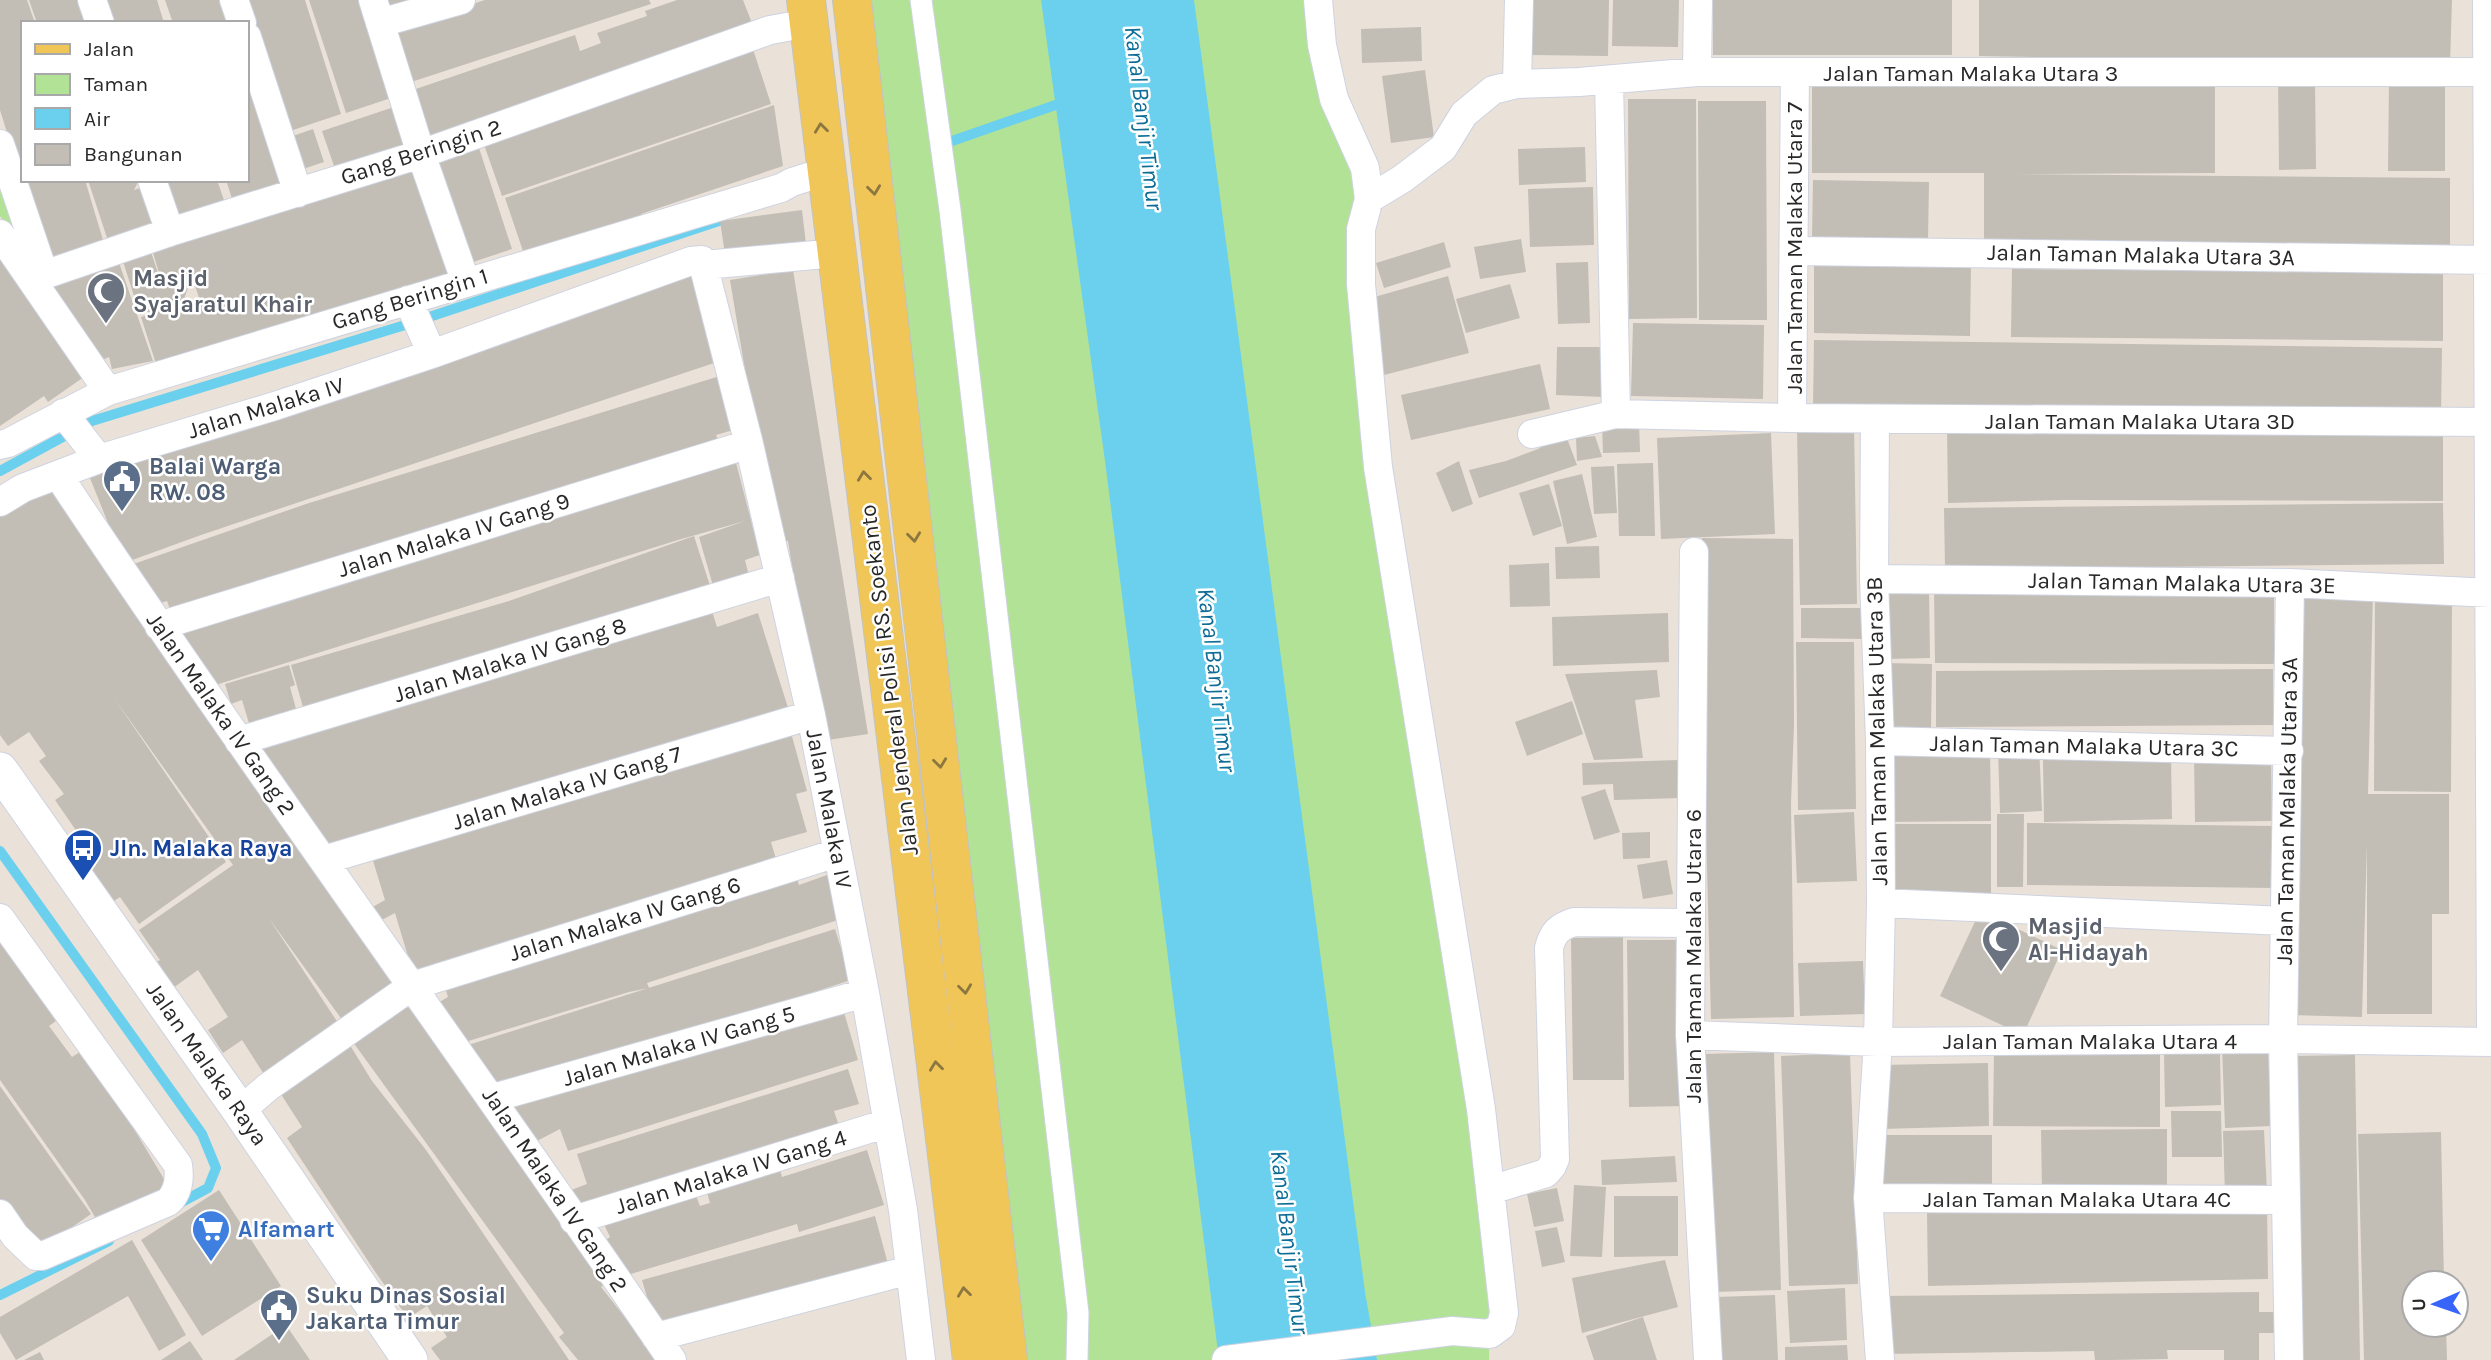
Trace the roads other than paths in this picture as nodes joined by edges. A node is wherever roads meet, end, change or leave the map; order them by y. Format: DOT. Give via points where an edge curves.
graph roads {
  1 [pos="92,0"];
  2 [pos="234,0"];
  3 [pos="461,0"];
  4 [pos="852,0"];
  5 [pos="921,0"];
  6 [pos="1318,0"];
  7 [pos="1519,0"];
  8 [pos="1698,0"];
  9 [pos="2487,0"];
  10 [pos="376,12"];
  11 [pos="807,12"];
  12 [pos="99,21"];
  13 [pos="241,21"];
  14 [pos="248,40"];
  15 [pos="1697,72"];
  16 [pos="1795,72"];
  17 [pos="2489,72"];
  18 [pos="1609,80"];
  19 [pos="1517,83"];
  20 [pos="0,144"];
  21 [pos="421,154"];
  22 [pos="827,171"];
  23 [pos="153,182"];
  24 [pos="298,193"];
  25 [pos="1369,199"];
  26 [pos="170,232"];
  27 [pos="0,234"];
  28 [pos="1794,251"];
  29 [pos="837,253"];
  30 [pos="2490,260"];
  31 [pos="704,265"];
  32 [pos="38,276"];
  33 [pos="466,283"];
  34 [pos="411,304"];
  35 [pos="431,350"];
  36 [pos="108,391"];
  37 [pos="1616,414"];
  38 [pos="67,418"];
  39 [pos="1792,418"];
  40 [pos="1875,419"];
  41 [pos="2490,422"];
  42 [pos="1532,435"];
  43 [pos="750,444"];
  44 [pos="0,445"];
  45 [pos="93,452"];
  46 [pos="58,475"];
  47 [pos="0,502"];
  48 [pos="1694,552"];
  49 [pos="780,578"];
  50 [pos="1874,579"];
  51 [pos="2290,583"];
  52 [pos="2490,593"];
  53 [pos="159,626"];
  54 [pos="811,715"];
  55 [pos="239,741"];
  56 [pos="1880,741"];
  57 [pos="2289,751"];
  58 [pos="0,770"];
  59 [pos="838,853"];
  60 [pos="324,860"];
  61 [pos="1881,903"];
  62 [pos="0,918"];
  63 [pos="2285,922"];
  64 [pos="1691,923"];
  65 [pos="412,986"];
  66 [pos="865,993"];
  67 [pos="2491,1034"];
  68 [pos="1690,1035"];
  69 [pos="2283,1039"];
  70 [pos="1878,1042"];
  71 [pos="2491,1042"];
  72 [pos="493,1098"];
  73 [pos="240,1111"];
  74 [pos="888,1123"];
  75 [pos="1491,1190"];
  76 [pos="1868,1198"];
  77 [pos="2286,1200"];
  78 [pos="574,1220"];
  79 [pos="5,1231"];
  80 [pos="910,1270"];
  81 [pos="1489,1347"];
  82 [pos="664,1348"];
  83 [pos="1015,1354"];
  84 [pos="410,1360"];
  85 [pos="921,1360"];
  86 [pos="972,1360"];
  87 [pos="1077,1360"];
  88 [pos="1226,1360"];
  89 [pos="1708,1360"];
  90 [pos="1880,1360"];
  91 [pos="2289,1360"];
  1 -- 12 [label="street"];
  2 -- 13 [label="street"];
  3 -- 10 [label="street"];
  4 -- 83 [label="main road, Jalan Jenderal Polisi RS. Soekanto, one-way"];
  5 -- 87 [label="street" via="950,210 1078,1313"];
  6 -- 25 [label="street" via="1334,99 1365,168"];
  7 -- 19 [label="street"];
  8 -- 15 [label="street"];
  9 -- 17 [label="street"];
  10 -- 21 [label="street"];
  11 -- 21 [label="street, Gang Beringin 2" via="770,30"];
  22 -- 11 [label="main road, Jalan Jenderal Polisi RS. Soekanto, one-way"];
  14 -- 24 [label="street"];
  15 -- 16 [label="street, Jalan Taman Malaka Utara 3"];
  15 -- 18 [label="street, Jalan Taman Malaka Utara 3"];
  16 -- 17 [label="street, Jalan Taman Malaka Utara 3"];
  16 -- 28 [label="street, Jalan Taman Malaka Utara 7"];
  17 -- 30 [label="street"];
  18 -- 19 [label="street, Jalan Taman Malaka Utara 3"];
  18 -- 37 [label="street"];
  19 -- 25 [label="street, Jalan Taman Malaka Utara 3" via="1493,90 1464,114 1443,148"];
  20 -- 32 [label="street"];
  21 -- 24 [label="street, Gang Beringin 2"];
  21 -- 33 [label="street"];
  22 -- 29 [label="main road, Jalan Jenderal Polisi RS. Soekanto"];
  22 -- 33 [label="street, Gang Beringin 1"];
  23 -- 26 [label="street"];
  24 -- 26 [label="street, Gang Beringin 2"];
  25 -- 75 [label="street" via="1361,229 1361,284 1378,467"];
  26 -- 32 [label="street, Gang Beringin 2"];
  27 -- 32 [label="street"];
  28 -- 30 [label="street, Jalan Taman Malaka Utara 3A"];
  28 -- 39 [label="street, Jalan Taman Malaka Utara 7"];
  29 -- 31 [label="street, Jalan Malaka IV"];
  86 -- 29 [label="main road, Jalan Jenderal Polisi RS. Soekanto, one-way"];
  30 -- 41 [label="street"];
  31 -- 35 [label="street, Jalan Malaka IV" via="702,260 691,261"];
  31 -- 43 [label="street, Jalan Malaka IV"];
  32 -- 36 [label="street"];
  33 -- 34 [label="street, Gang Beringin 1"];
  34 -- 35 [label="street"];
  34 -- 36 [label="street, Gang Beringin 1"];
  35 -- 45 [label="street, Jalan Malaka IV" via="275,406"];
  36 -- 38 [label="street, Gang Beringin 1"];
  37 -- 39 [label="street, Jalan Taman Malaka Utara 7"];
  37 -- 42 [label="street, Jalan Taman Malaka Utara 7"];
  38 -- 44 [label="street, Gang Beringin 1"];
  38 -- 45 [label="street"];
  39 -- 40 [label="street, Jalan Taman Malaka Utara 3D"];
  40 -- 41 [label="street, Jalan Taman Malaka Utara 3D"];
  40 -- 50 [label="street, Jalan Taman Malaka Utara 3B"];
  41 -- 52 [label="street"];
  43 -- 49 [label="street, Jalan Malaka IV"];
  43 -- 53 [label="street, Jalan Malaka IV Gang 9"];
  45 -- 46 [label="street, Jalan Malaka IV"];
  46 -- 47 [label="street, Jalan Malaka IV"];
  46 -- 53 [label="street, Jalan Malaka IV Gang 2"];
  48 -- 64 [label="street, Jalan Taman Malaka Utara 6"];
  49 -- 54 [label="street, Jalan Malaka IV"];
  49 -- 55 [label="street, Jalan Malaka IV Gang 8"];
  50 -- 51 [label="street, Jalan Taman Malaka Utara 3E"];
  50 -- 56 [label="street, Jalan Taman Malaka Utara 3B"];
  51 -- 52 [label="street, Jalan Taman Malaka Utara 3E"];
  51 -- 57 [label="street, Jalan Taman Malaka Utara 3A"];
  52 -- 67 [label="street"];
  53 -- 55 [label="street, Jalan Malaka IV Gang 2"];
  54 -- 59 [label="street, Jalan Malaka IV"];
  54 -- 60 [label="street, Jalan Malaka IV Gang 7"];
  55 -- 60 [label="street, Jalan Malaka IV Gang 2"];
  56 -- 57 [label="street, Jalan Taman Malaka Utara 3C"];
  56 -- 61 [label="street, Jalan Taman Malaka Utara 3B"];
  57 -- 63 [label="street, Jalan Taman Malaka Utara 3A"];
  58 -- 73 [label="street, Jalan Malaka Raya"];
  59 -- 65 [label="street, Jalan Malaka IV Gang 6"];
  59 -- 66 [label="street, Jalan Malaka IV"];
  60 -- 65 [label="street, Jalan Malaka IV Gang 2"];
  61 -- 63 [label="street"];
  61 -- 70 [label="street, Jalan Taman Malaka Utara 3B"];
  62 -- 79 [label="street" via="178,1165 180,1175 175,1196 168,1202 42,1256"];
  63 -- 69 [label="street, Jalan Taman Malaka Utara 3A"];
  64 -- 68 [label="street, Jalan Taman Malaka Utara 6"];
  64 -- 75 [label="street" via="1574,922 1560,927 1552,937 1555,1158 1546,1172"];
  65 -- 72 [label="street, Jalan Malaka IV Gang 2"];
  65 -- 73 [label="street"];
  66 -- 72 [label="street, Jalan Malaka IV Gang 5"];
  66 -- 74 [label="street, Jalan Malaka IV"];
  68 -- 70 [label="street, Jalan Taman Malaka Utara 4"];
  68 -- 89 [label="street, Jalan Taman Malaka Utara 6"];
  69 -- 70 [label="street, Jalan Taman Malaka Utara 4"];
  69 -- 71 [label="street, Jalan Taman Malaka Utara 4"];
  69 -- 77 [label="street, Jalan Taman Malaka Utara 3A"];
  70 -- 76 [label="street, Jalan Taman Malaka Utara 3B"];
  72 -- 78 [label="street, Jalan Malaka IV Gang 2"];
  73 -- 84 [label="street, Jalan Malaka Raya"];
  74 -- 78 [label="street, Jalan Malaka IV Gang 4"];
  74 -- 80 [label="street, Jalan Malaka IV"];
  75 -- 81 [label="street" via="1504,1313"];
  76 -- 77 [label="street, Jalan Taman Malaka Utara 4C"];
  76 -- 90 [label="street, Jalan Taman Malaka Utara 3B"];
  77 -- 91 [label="street, Jalan Taman Malaka Utara 3A"];
  78 -- 82 [label="street, Jalan Malaka IV Gang 2"];
  80 -- 82 [label="street"];
  80 -- 85 [label="street, Jalan Malaka IV"];
  81 -- 88 [label="street" via="1452,1331"];
}
